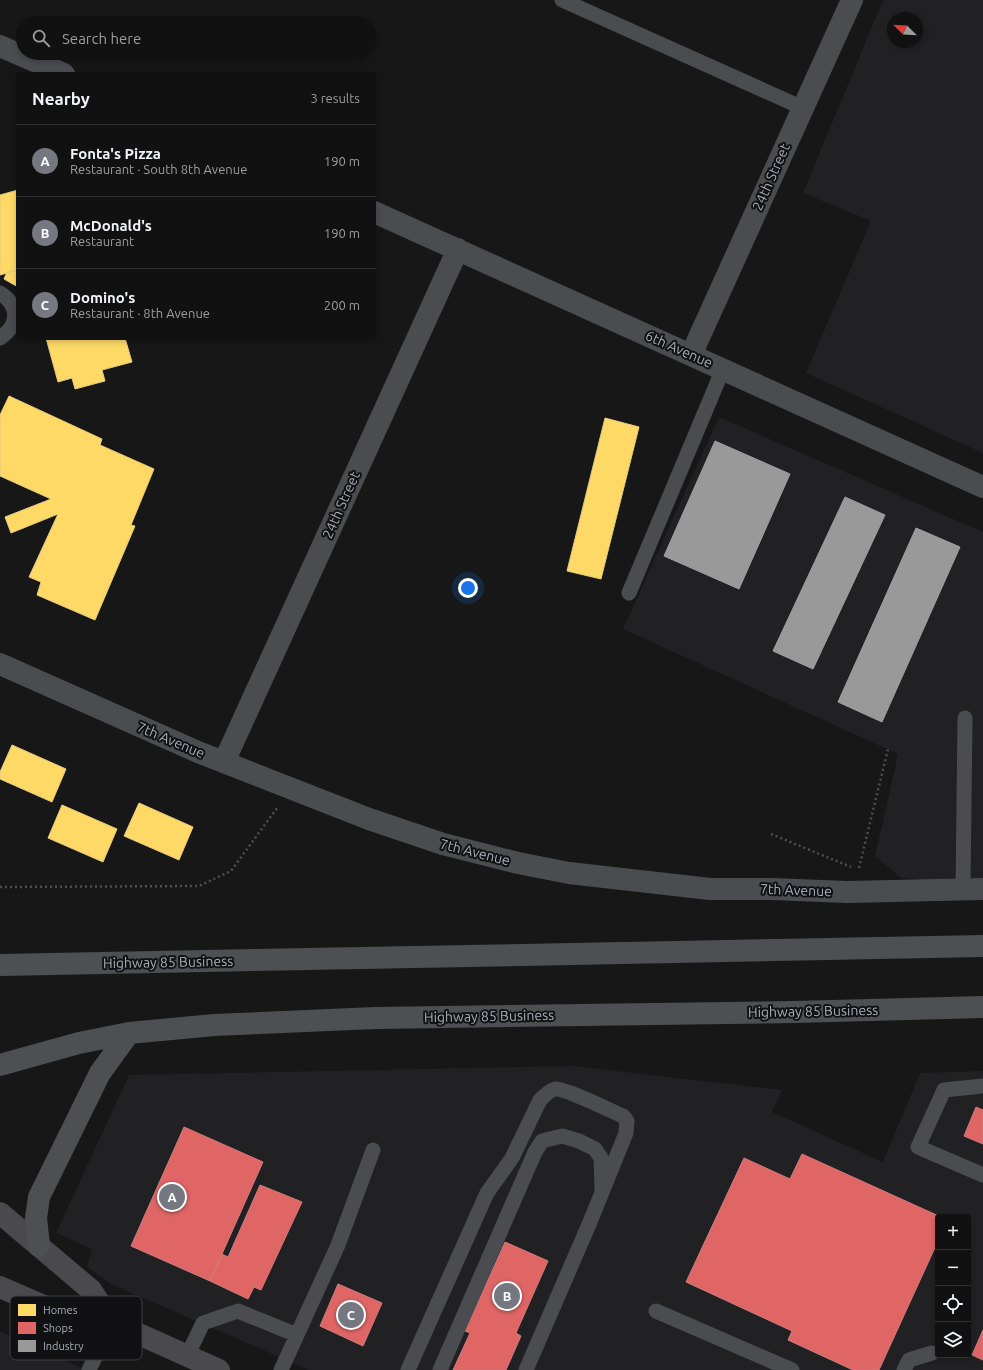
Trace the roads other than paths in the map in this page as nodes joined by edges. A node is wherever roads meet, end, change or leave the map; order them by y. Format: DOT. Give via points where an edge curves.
graph roads {
  1 [pos="562,0"];
  2 [pos="852,0"];
  3 [pos="0,46"];
  4 [pos="16,53"];
  5 [pos="32,60"];
  6 [pos="59,72"];
  7 [pos="803,108"];
  8 [pos="376,213"];
  9 [pos="458,249"];
  10 [pos="0,293"];
  11 [pos="0,338"];
  12 [pos="691,355"];
  13 [pos="723,369"];
  14 [pos="983,486"];
  15 [pos="629,593"];
  16 [pos="0,664"];
  17 [pos="965,718"];
  18 [pos="224,762"];
  19 [pos="973,889"];
  20 [pos="983,946"];
  21 [pos="0,965"];
  22 [pos="983,1007"];
  23 [pos="129,1033"];
  24 [pos="0,1065"];
  25 [pos="983,1086"];
  26 [pos="373,1150"];
  27 [pos="983,1175"];
  28 [pos="602,1194"];
  29 [pos="0,1213"];
  30 [pos="39,1246"];
  31 [pos="0,1286"];
  32 [pos="22,1296"];
  33 [pos="95,1296"];
  34 [pos="656,1311"];
  35 [pos="297,1335"];
  36 [pos="142,1336"];
  37 [pos="932,1353"];
  38 [pos="187,1356"];
  39 [pos="94,1360"];
  40 [pos="89,1370"];
  41 [pos="220,1370"];
  42 [pos="281,1370"];
  43 [pos="408,1370"];
  44 [pos="440,1370"];
  45 [pos="526,1370"];
  46 [pos="792,1370"];
  47 [pos="904,1370"];
  1 -- 7 [label="lane"];
  2 -- 7 [label="street, 24th Street"];
  3 -- 4 [label="street"];
  5 -- 6 [label="street"];
  7 -- 12 [label="street, 24th Street"];
  8 -- 9 [label="street, 6th Avenue"];
  9 -- 12 [label="street, 6th Avenue"];
  9 -- 18 [label="street, 24th Street"];
  10 -- 11 [label="lane" via="8,298 15,315 8,332"];
  12 -- 13 [label="street, 6th Avenue"];
  13 -- 14 [label="street, 6th Avenue"];
  13 -- 15 [label="lane"];
  16 -- 18 [label="street, 7th Avenue"];
  17 -- 19 [label="lane"];
  18 -- 19 [label="street, 7th Avenue" via="369,819 444,844 569,873 710,889 847,892"];
  20 -- 21 [label="main road, Highway 85 Business"];
  22 -- 23 [label="main road, Highway 85 Business" via="376,1018 214,1025"];
  23 -- 24 [label="main road, Highway 85 Business" via="79,1043"];
  23 -- 30 [label="main road" via="100,1073 38,1197 36,1218"];
  25 -- 27 [label="lane" via="944,1090 918,1147"];
  26 -- 35 [label="lane" via="338,1245"];
  28 -- 43 [label="lane" via="626,1133 627,1121 623,1116 555,1089 540,1100 512,1158 487,1194"];
  28 -- 44 [label="lane" via="601,1158 595,1150 579,1140 562,1136 542,1141"];
  28 -- 45 [label="lane"];
  29 -- 30 [label="main road"];
  30 -- 33 [label="main road"];
  31 -- 32 [label="main road"];
  34 -- 46 [label="lane"];
  35 -- 38 [label="lane" via="238,1310 202,1323"];
  35 -- 42 [label="lane"];
  36 -- 38 [label="main road"];
  37 -- 47 [label="lane" via="909,1360"];
  38 -- 41 [label="main road"];
  39 -- 40 [label="lane"];
}
